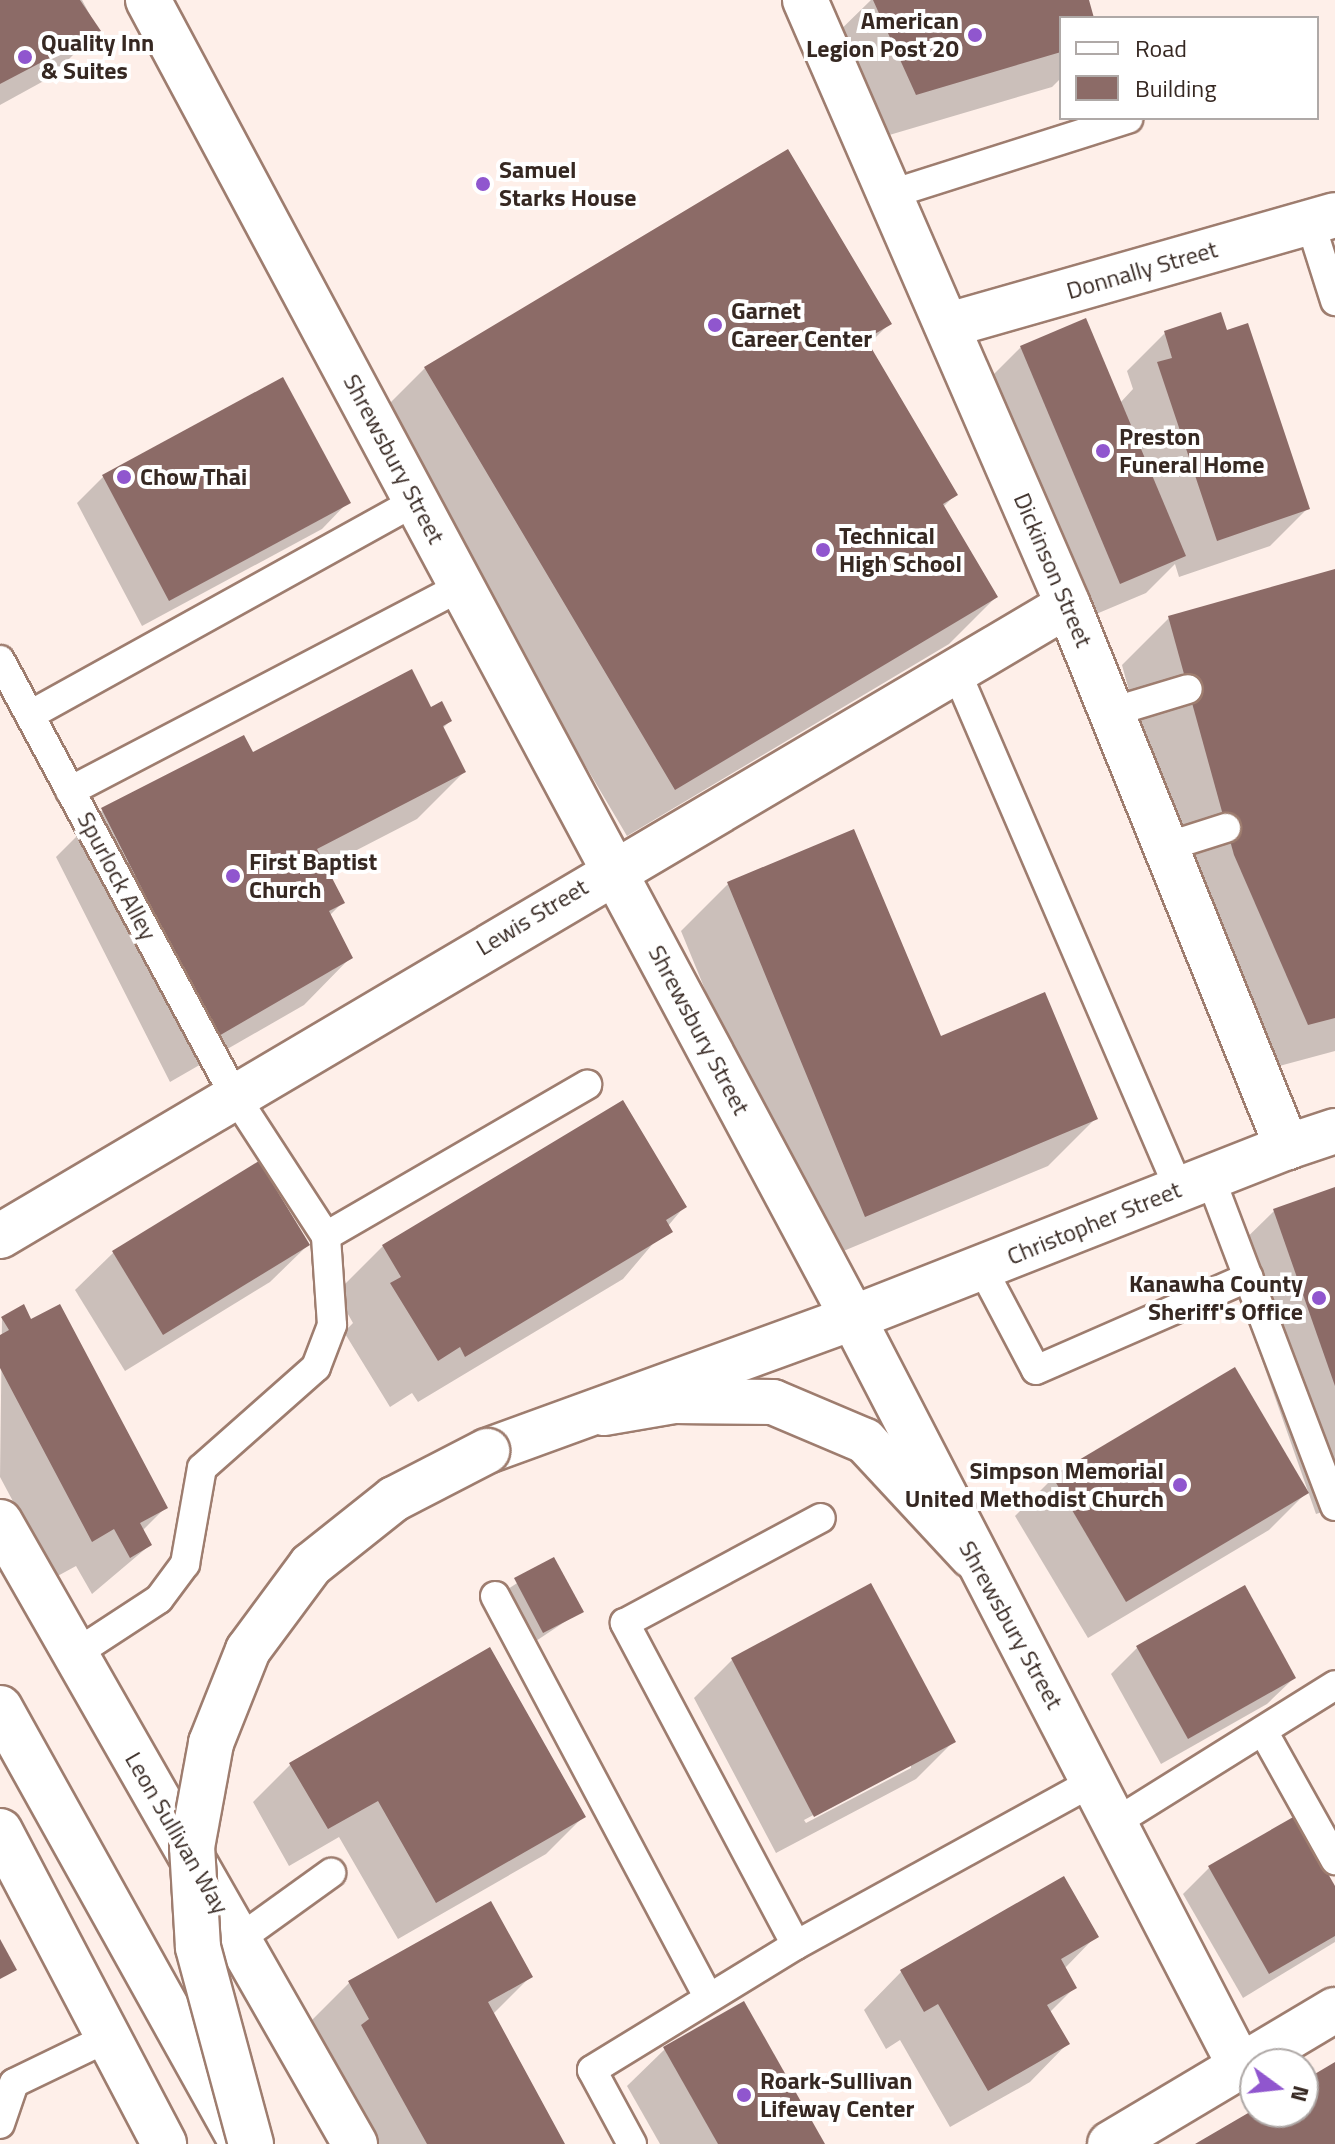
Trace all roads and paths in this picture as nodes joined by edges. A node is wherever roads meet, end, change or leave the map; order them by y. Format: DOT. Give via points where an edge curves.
graph roads {
  1 [pos="148,0"];
  2 [pos="805,0"];
  3 [pos="1125,120"];
  4 [pos="891,194"];
  5 [pos="1322,218"];
  6 [pos="1335,301"];
  7 [pos="949,325"];
  8 [pos="416,501"];
  9 [pos="462,586"];
  10 [pos="1068,605"];
  11 [pos="0,660"];
  12 [pos="956,671"];
  13 [pos="1188,689"];
  14 [pos="1112,712"];
  15 [pos="30,715"];
  16 [pos="70,791"];
  17 [pos="1226,828"];
  18 [pos="1166,847"];
  19 [pos="612,870"];
  20 [pos="587,1085"];
  21 [pos="233,1093"];
  22 [pos="1335,1131"];
  23 [pos="1287,1147"];
  24 [pos="1195,1183"];
  25 [pos="0,1236"];
  26 [pos="326,1236"];
  27 [pos="982,1268"];
  28 [pos="1249,1277"];
  29 [pos="853,1318"];
  30 [pos="604,1413"];
  31 [pos="1335,1506"];
  32 [pos="821,1518"];
  33 [pos="0,1522"];
  34 [pos="972,1556"];
  35 [pos="495,1596"];
  36 [pos="75,1654"];
  37 [pos="1335,1685"];
  38 [pos="0,1708"];
  39 [pos="1263,1731"];
  40 [pos="1094,1781"];
  41 [pos="1116,1822"];
  42 [pos="0,1831"];
  43 [pos="1335,1860"];
  44 [pos="331,1873"];
  45 [pos="238,1940"];
  46 [pos="796,1945"];
  47 [pos="709,1998"];
  48 [pos="1335,2010"];
  49 [pos="105,2039"];
  50 [pos="1271,2048"];
  51 [pos="1239,2064"];
  52 [pos="1239,2067"];
  53 [pos="7,2080"];
  54 [pos="0,2124"];
  55 [pos="164,2144"];
  56 [pos="243,2144"];
  57 [pos="251,2144"];
  58 [pos="355,2144"];
  59 [pos="632,2144"];
  60 [pos="1110,2144"];
  1 -- 8 [label="main road, Shrewsbury Street"];
  2 -- 4 [label="main road, Dickinson Street"];
  3 -- 4 [label="lane"];
  4 -- 7 [label="main road, Dickinson Street"];
  5 -- 6 [label="lane"];
  5 -- 7 [label="main road, Donnally Street"];
  7 -- 10 [label="main road, Dickinson Street"];
  8 -- 9 [label="main road, Shrewsbury Street"];
  8 -- 15 [label="lane"];
  9 -- 16 [label="lane"];
  9 -- 19 [label="main road, Shrewsbury Street"];
  10 -- 12 [label="main road, Lewis Street"];
  10 -- 14 [label="main road, Dickinson Street"];
  11 -- 15 [label="lane, Spurlock Alley"];
  12 -- 19 [label="main road, Lewis Street"];
  12 -- 24 [label="lane"];
  13 -- 14 [label="lane"];
  14 -- 18 [label="main road, Dickinson Street"];
  15 -- 16 [label="lane, Spurlock Alley"];
  16 -- 21 [label="lane, Spurlock Alley"];
  17 -- 18 [label="lane"];
  18 -- 23 [label="main road, Dickinson Street"];
  19 -- 21 [label="main road, Lewis Street"];
  19 -- 29 [label="main road, Shrewsbury Street"];
  20 -- 26 [label="lane"];
  21 -- 25 [label="main road, Lewis Street"];
  21 -- 26 [label="lane, Spurlock Alley"];
  22 -- 23 [label="main road, Christopher Street"];
  23 -- 24 [label="main road, Christopher Street"];
  24 -- 27 [label="main road, Christopher Street"];
  24 -- 28 [label="lane"];
  26 -- 36 [label="lane" via="332,1325 316,1367 202,1468 185,1564 159,1599"];
  27 -- 28 [label="lane" via="1036,1370"];
  27 -- 29 [label="main road, Christopher Street"];
  28 -- 31 [label="lane"];
  29 -- 30 [label="main road, Christopher Street"];
  29 -- 34 [label="main road, Shrewsbury Street"];
  30 -- 34 [label="main road" via="674,1401 773,1402 865,1441"];
  30 -- 57 [label="main road, bridge" via="487,1451 394,1499 311,1565 248,1650 211,1743 192,1847 198,1947"];
  32 -- 46 [label="lane" via="625,1623"];
  33 -- 36 [label="main road, Leon Sullivan Way"];
  34 -- 40 [label="main road, Shrewsbury Street"];
  35 -- 47 [label="lane"];
  36 -- 45 [label="main road, Leon Sullivan Way"];
  37 -- 39 [label="lane"];
  38 -- 56 [label="main road"];
  39 -- 41 [label="lane"];
  39 -- 43 [label="lane"];
  40 -- 41 [label="main road, Shrewsbury Street"];
  40 -- 46 [label="lane"];
  41 -- 51 [label="main road, Shrewsbury Street"];
  42 -- 49 [label="main road"];
  44 -- 45 [label="lane"];
  45 -- 58 [label="main road, Leon Sullivan Way"];
  46 -- 47 [label="lane"];
  47 -- 59 [label="lane" via="592,2070"];
  48 -- 50 [label="main road"];
  49 -- 53 [label="lane"];
  49 -- 55 [label="main road"];
  52 -- 60 [label="main road"];
  53 -- 54 [label="lane"];
}
